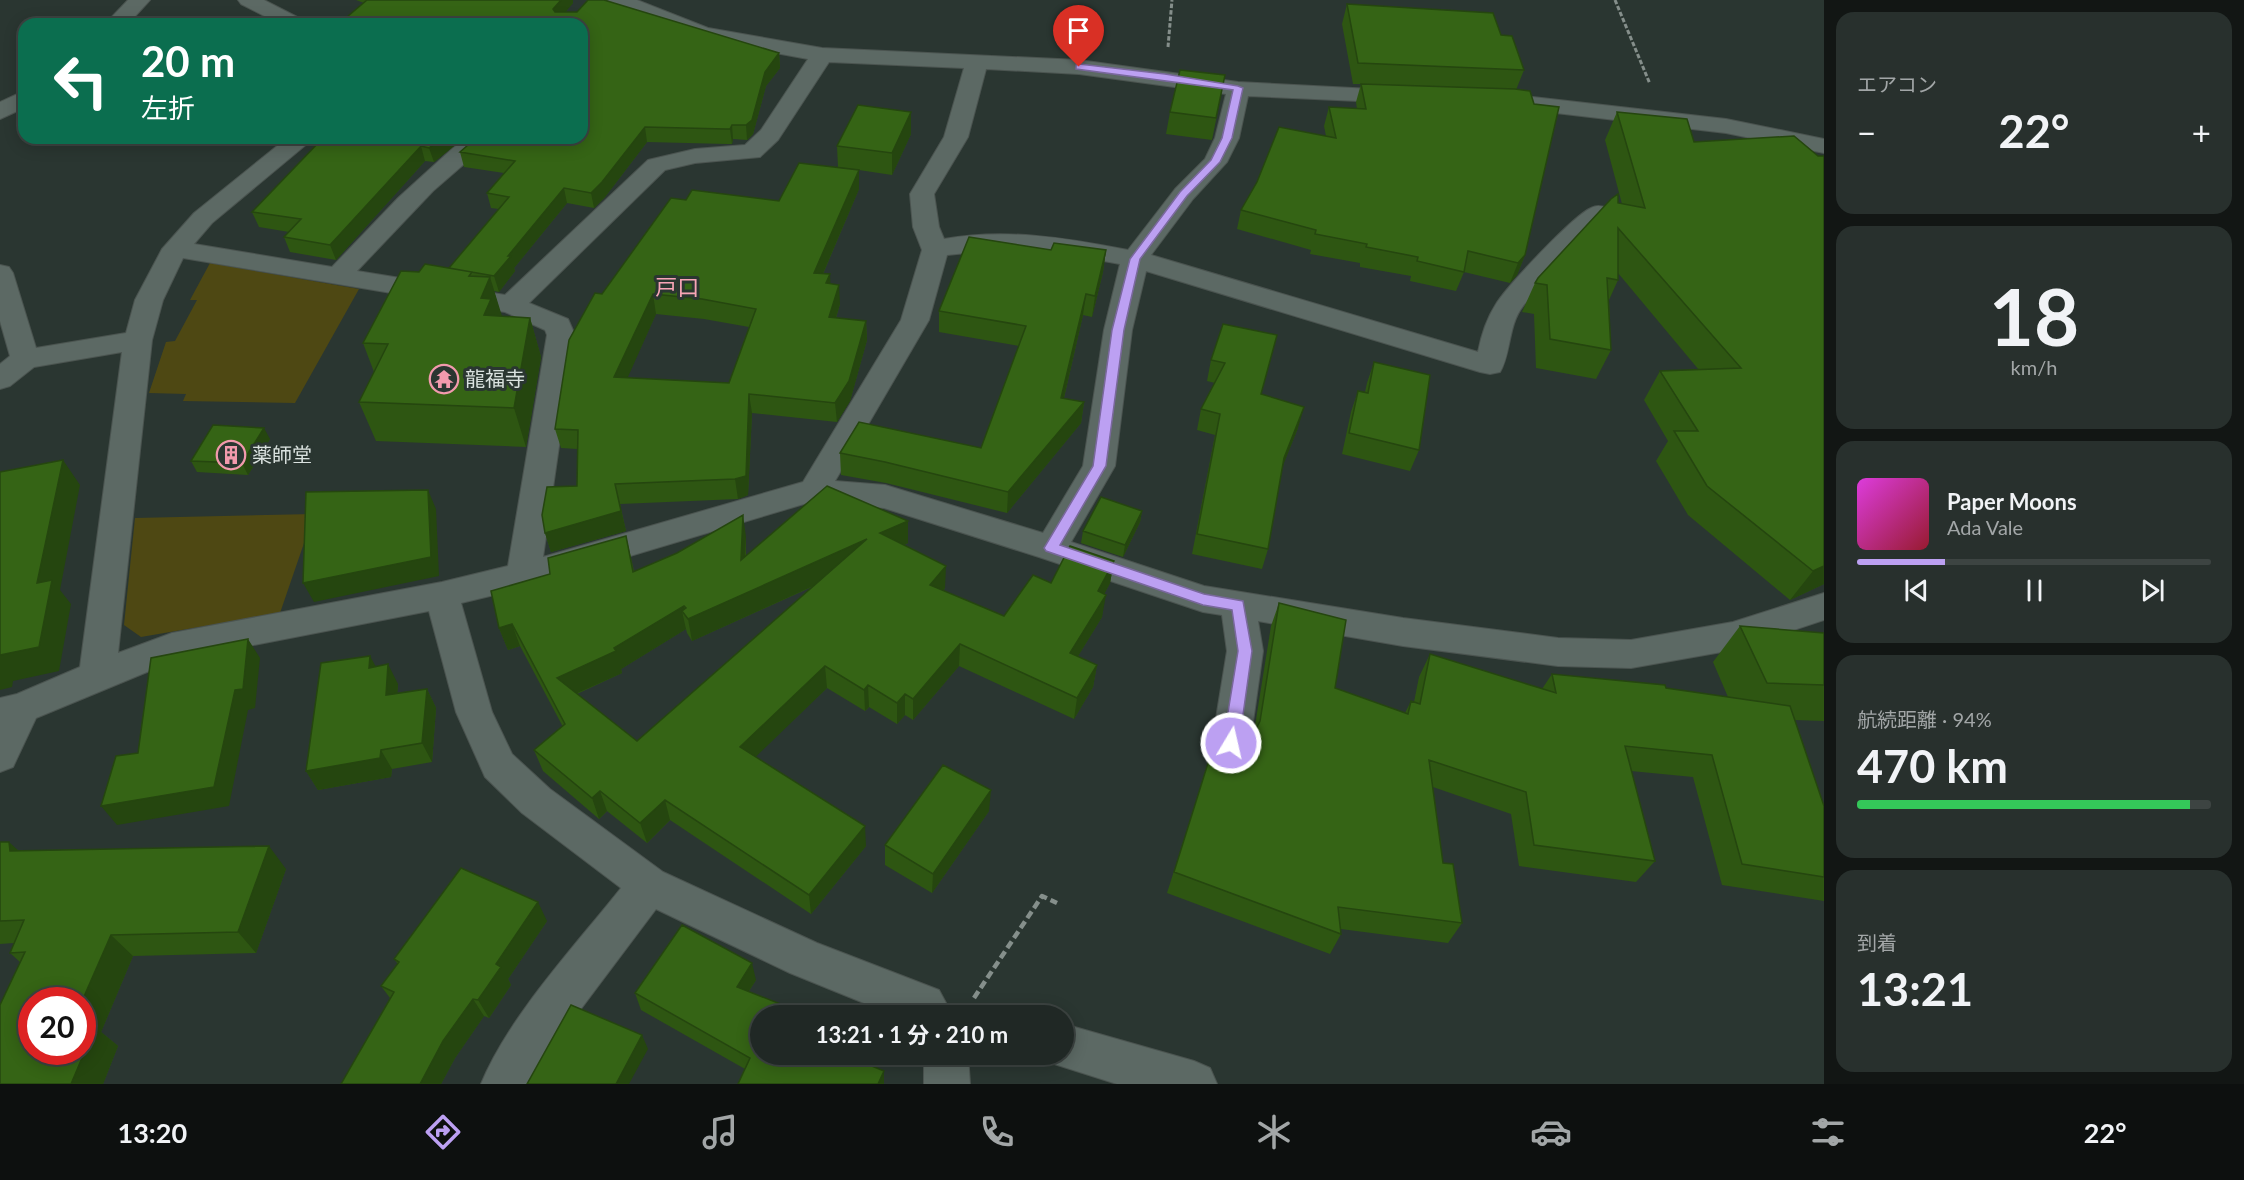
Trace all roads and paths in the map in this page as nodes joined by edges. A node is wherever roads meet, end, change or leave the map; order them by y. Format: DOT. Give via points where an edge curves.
graph roads {
  1 [pos="140,0"];
  2 [pos="248,0"];
  3 [pos="618,0"];
  4 [pos="1172,0"];
  5 [pos="1616,0"];
  6 [pos="122,18"];
  7 [pos="284,18"];
  8 [pos="822,55"];
  9 [pos="977,62"];
  10 [pos="1165,77"];
  11 [pos="1238,88"];
  12 [pos="1429,97"];
  13 [pos="1463,98"];
  14 [pos="18,102"];
  15 [pos="0,112"];
  16 [pos="1664,118"];
  17 [pos="295,144"];
  18 [pos="474,144"];
  19 [pos="1824,146"];
  20 [pos="1600,213"];
  21 [pos="174,249"];
  22 [pos="935,250"];
  23 [pos="1135,259"];
  24 [pos="0,273"];
  25 [pos="338,276"];
  26 [pos="511,305"];
  27 [pos="138,340"];
  28 [pos="25,359"];
  29 [pos="0,379"];
  30 [pos="814,490"];
  31 [pos="1051,548"];
  32 [pos="523,575"];
  33 [pos="442,595"];
  34 [pos="1238,605"];
  35 [pos="1824,606"];
  36 [pos="97,675"];
  37 [pos="11,710"];
  38 [pos="1231,743"];
  39 [pos="0,756"];
  40 [pos="649,885"];
  41 [pos="1057,903"];
  42 [pos="924,1005"];
  43 [pos="972,1005"];
  44 [pos="1074,1049"];
  45 [pos="946,1065"];
  46 [pos="504,1084"];
  47 [pos="947,1084"];
  48 [pos="1194,1084"];
  1 -- 6 [label="street"];
  2 -- 7 [label="street"];
  3 -- 8 [label="street" via="704,33"];
  4 -- 10 [label="path"];
  5 -- 16 [label="path"];
  8 -- 9 [label="street"];
  8 -- 26 [label="street" via="770,135 752,152 695,156 657,165"];
  9 -- 10 [label="street" via="1079,67"];
  9 -- 22 [label="street" via="956,137 922,194 926,227"];
  10 -- 11 [label="street"];
  11 -- 12 [label="street"];
  11 -- 23 [label="street" via="1227,138 1215,162 1184,194"];
  13 -- 16 [label="street" via="1508,99"];
  14 -- 15 [label="street"];
  16 -- 19 [label="street"];
  17 -- 21 [label="street" via="203,218"];
  18 -- 25 [label="street" via="423,186"];
  20 -- 23 [label="street" via="1584,222 1508,306 1494,340 1490,365"];
  21 -- 25 [label="street"];
  21 -- 27 [label="street" via="149,300"];
  22 -- 23 [label="street" via="1006,241 1066,246"];
  22 -- 30 [label="street" via="915,320"];
  23 -- 31 [label="street" via="1118,330 1099,466"];
  24 -- 28 [label="street"];
  25 -- 26 [label="street"];
  26 -- 32 [label="street" via="558,325 561,334"];
  27 -- 28 [label="street"];
  27 -- 36 [label="street"];
  28 -- 29 [label="street"];
  30 -- 31 [label="street" via="885,497"];
  30 -- 32 [label="street"];
  31 -- 34 [label="street" via="1203,599"];
  32 -- 33 [label="street"];
  33 -- 36 [label="street" via="172,647"];
  33 -- 40 [label="street" via="474,712 498,765 536,801"];
  34 -- 35 [label="street" via="1547,651 1631,654 1733,636"];
  34 -- 38 [label="street" via="1245,651"];
  36 -- 37 [label="street"];
  37 -- 39 [label="street"];
  40 -- 42 [label="street" via="805,959"];
  40 -- 46 [label="street" via="537,1030"];
  41 -- 43 [label="path" via="1042,896"];
  44 -- 48 [label="street"];
  45 -- 47 [label="street"];
}
